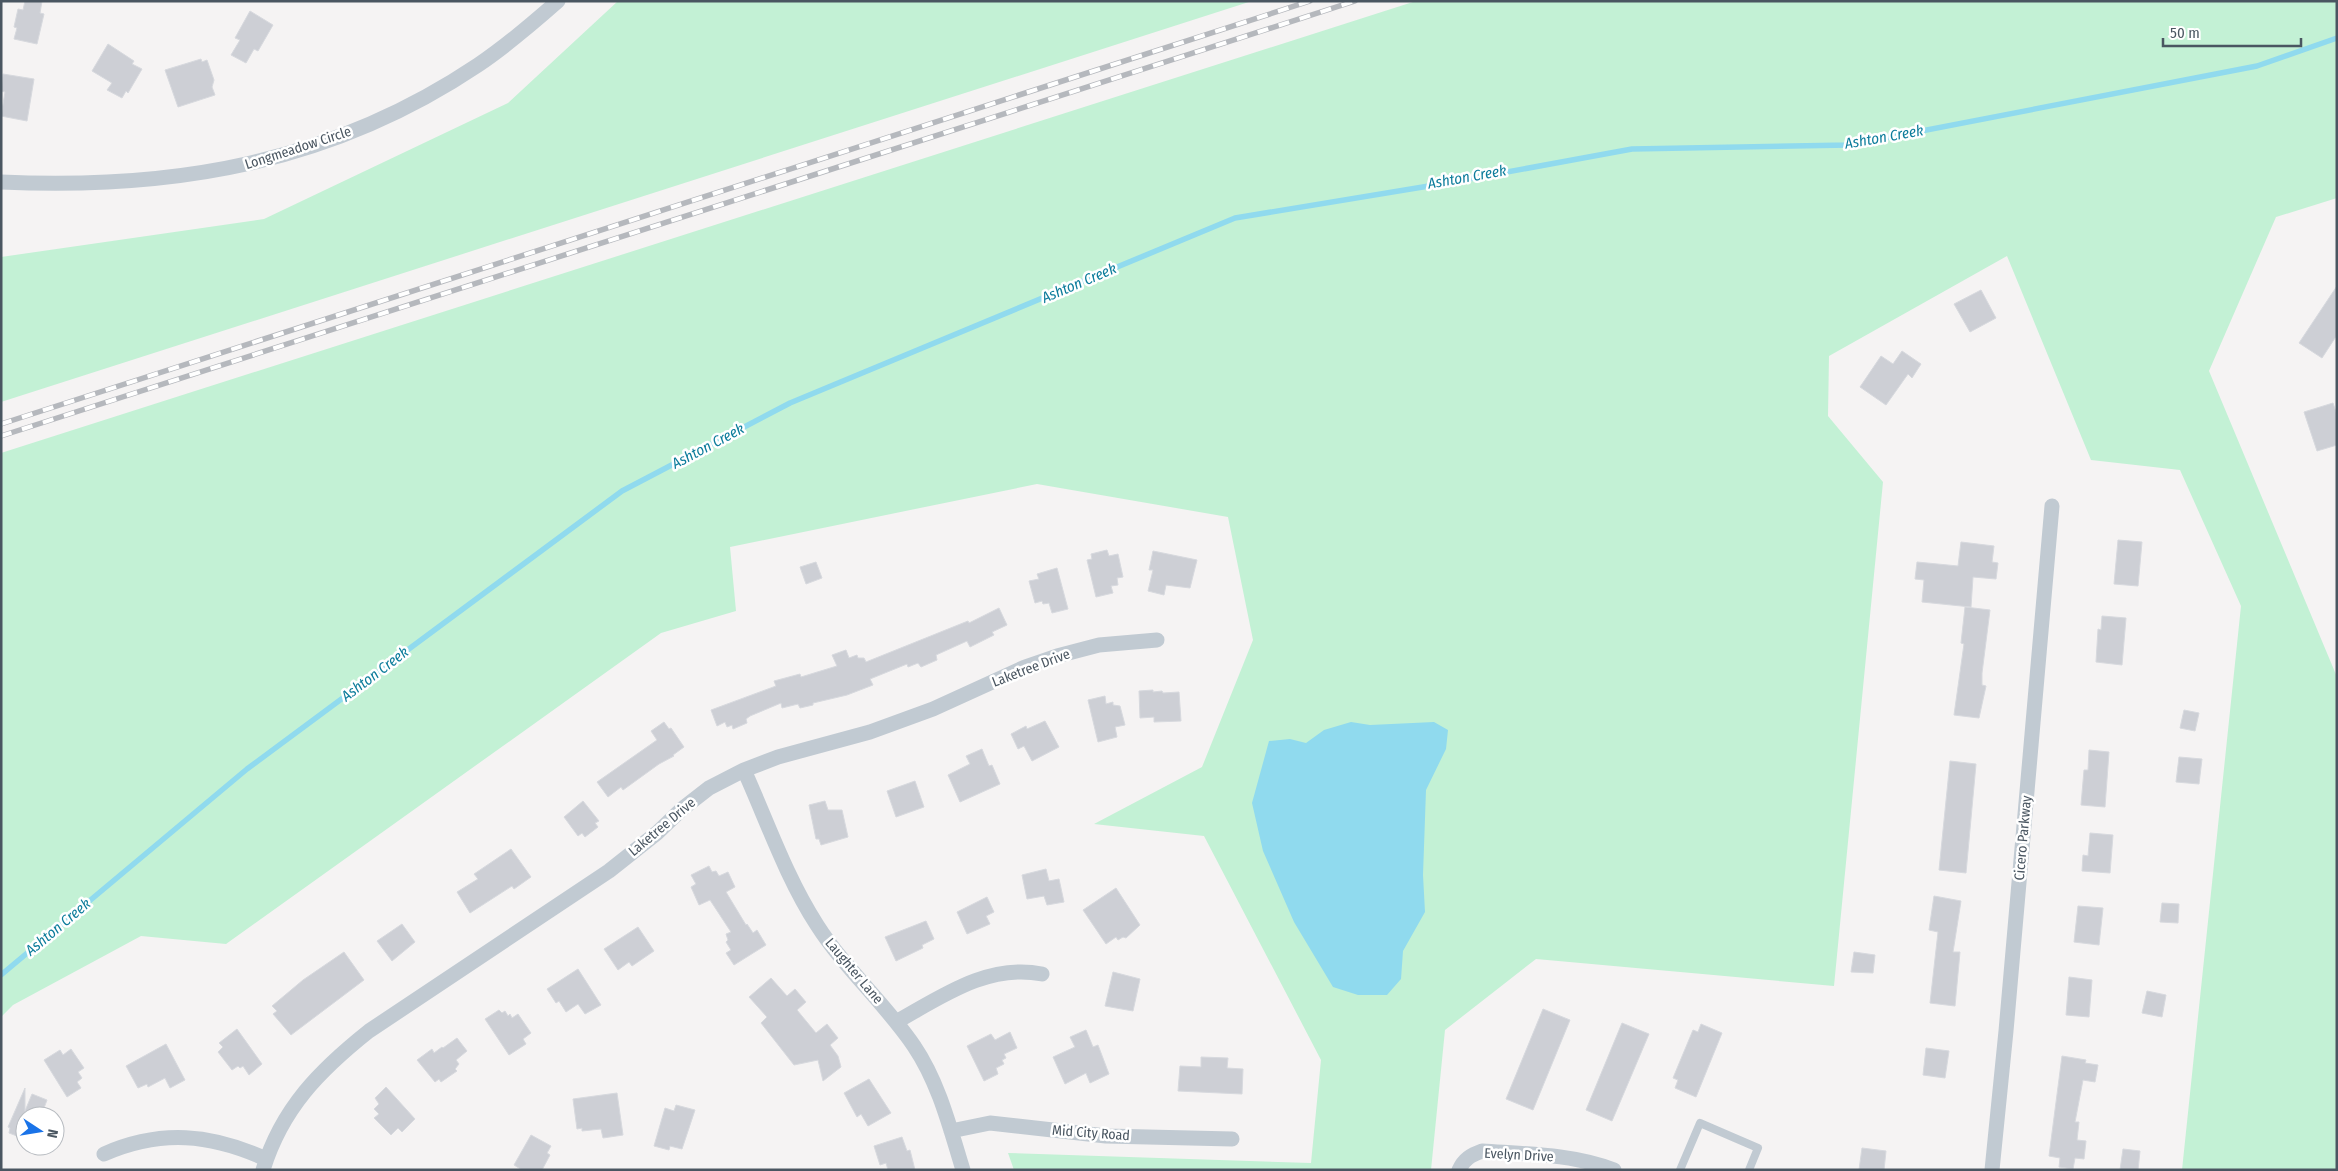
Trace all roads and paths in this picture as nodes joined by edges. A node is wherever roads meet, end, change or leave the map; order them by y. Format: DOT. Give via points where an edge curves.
graph roads {
  1 [pos="558,1"];
  2 [pos="1,182"];
  3 [pos="2052,506"];
  4 [pos="1157,640"];
  5 [pos="744,770"];
  6 [pos="1042,974"];
  7 [pos="896,1022"];
  8 [pos="951,1130"];
  9 [pos="1232,1139"];
  10 [pos="104,1154"];
  11 [pos="264,1164"];
  12 [pos="963,1170"];
  13 [pos="1459,1170"];
  14 [pos="1614,1170"];
  15 [pos="1680,1170"];
  16 [pos="1749,1170"];
  17 [pos="1992,1170"];
  1 -- 2 [label="street, Longmeadow Circle" via="522,32 431,94 352,132 301,150 248,165 178,176 88,184"];
  3 -- 17 [label="street, Cicero Parkway"];
  4 -- 5 [label="street, Laketree Drive" via="1099,646 1057,656 870,732 778,757"];
  5 -- 7 [label="street, Laughter Lane" via="801,897 817,925 839,957"];
  5 -- 11 [label="street, Laketree Drive" via="709,788 609,871 339,1054 294,1104"];
  6 -- 7 [label="street" via="1010,971 993,974 960,986"];
  7 -- 8 [label="street, Laughter Lane" via="931,1075"];
  8 -- 9 [label="street, Mid City Road" via="990,1123 1106,1136"];
  8 -- 12 [label="street, Laughter Lane"];
  10 -- 11 [label="street" via="123,1145 151,1139 185,1137 240,1147"];
  13 -- 14 [label="street, Evelyn Drive" via="1471,1155 1482,1151 1569,1158"];
  15 -- 16 [label="lane" via="1700,1123 1758,1148"];
}
